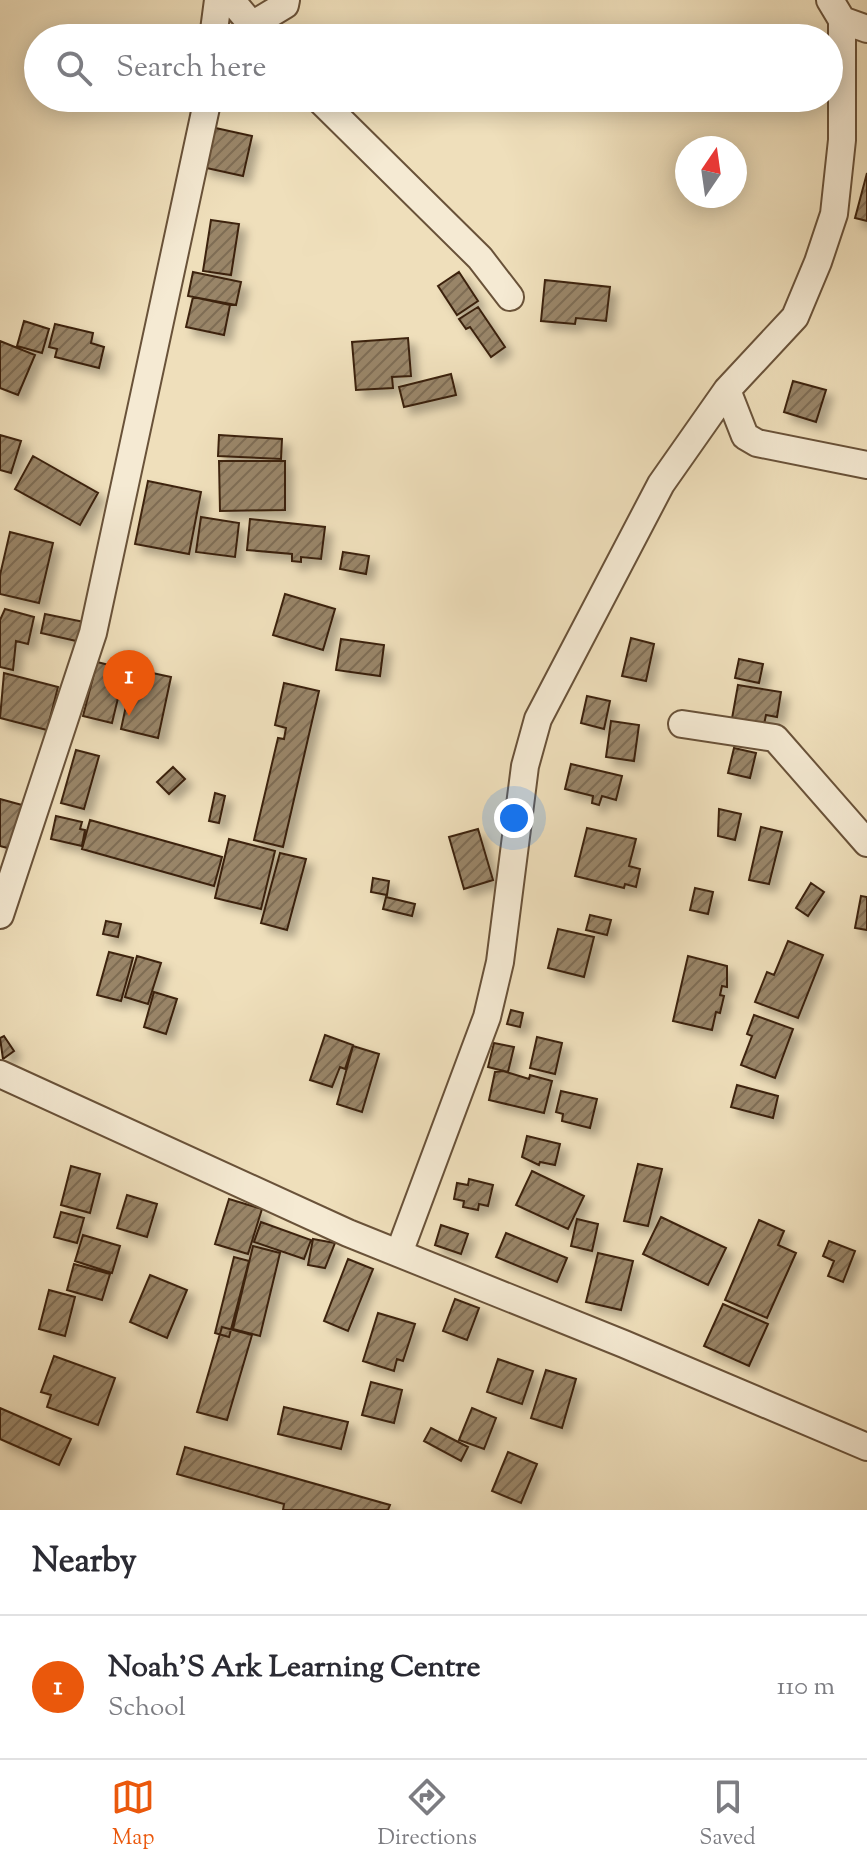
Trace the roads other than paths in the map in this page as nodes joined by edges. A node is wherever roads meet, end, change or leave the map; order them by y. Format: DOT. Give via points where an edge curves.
graph roads {
  1 [pos="218,0"];
  2 [pos="231,0"];
  3 [pos="286,0"];
  4 [pos="846,16"];
  5 [pos="215,24"];
  6 [pos="251,24"];
  7 [pos="266,24"];
  8 [pos="843,109"];
  9 [pos="205,112"];
  10 [pos="332,112"];
  11 [pos="843,112"];
  12 [pos="510,297"];
  13 [pos="727,390"];
  14 [pos="867,465"];
  15 [pos="682,724"];
  16 [pos="867,843"];
  17 [pos="0,915"];
  18 [pos="0,1074"];
  19 [pos="399,1253"];
  20 [pos="867,1447"];
  1 -- 5 [label="street"];
  2 -- 6 [label="street"];
  3 -- 7 [label="street"];
  4 -- 8 [label="street"];
  9 -- 17 [label="street" via="93,633"];
  10 -- 12 [label="street" via="480,258"];
  11 -- 13 [label="street" via="834,214 795,317"];
  13 -- 14 [label="street" via="745,436 757,443"];
  13 -- 19 [label="street" via="661,484 538,719 525,766 505,926 487,1017"];
  15 -- 16 [label="street" via="775,738"];
  18 -- 19 [label="street" via="237,1185"];
  19 -- 20 [label="street"];
}
